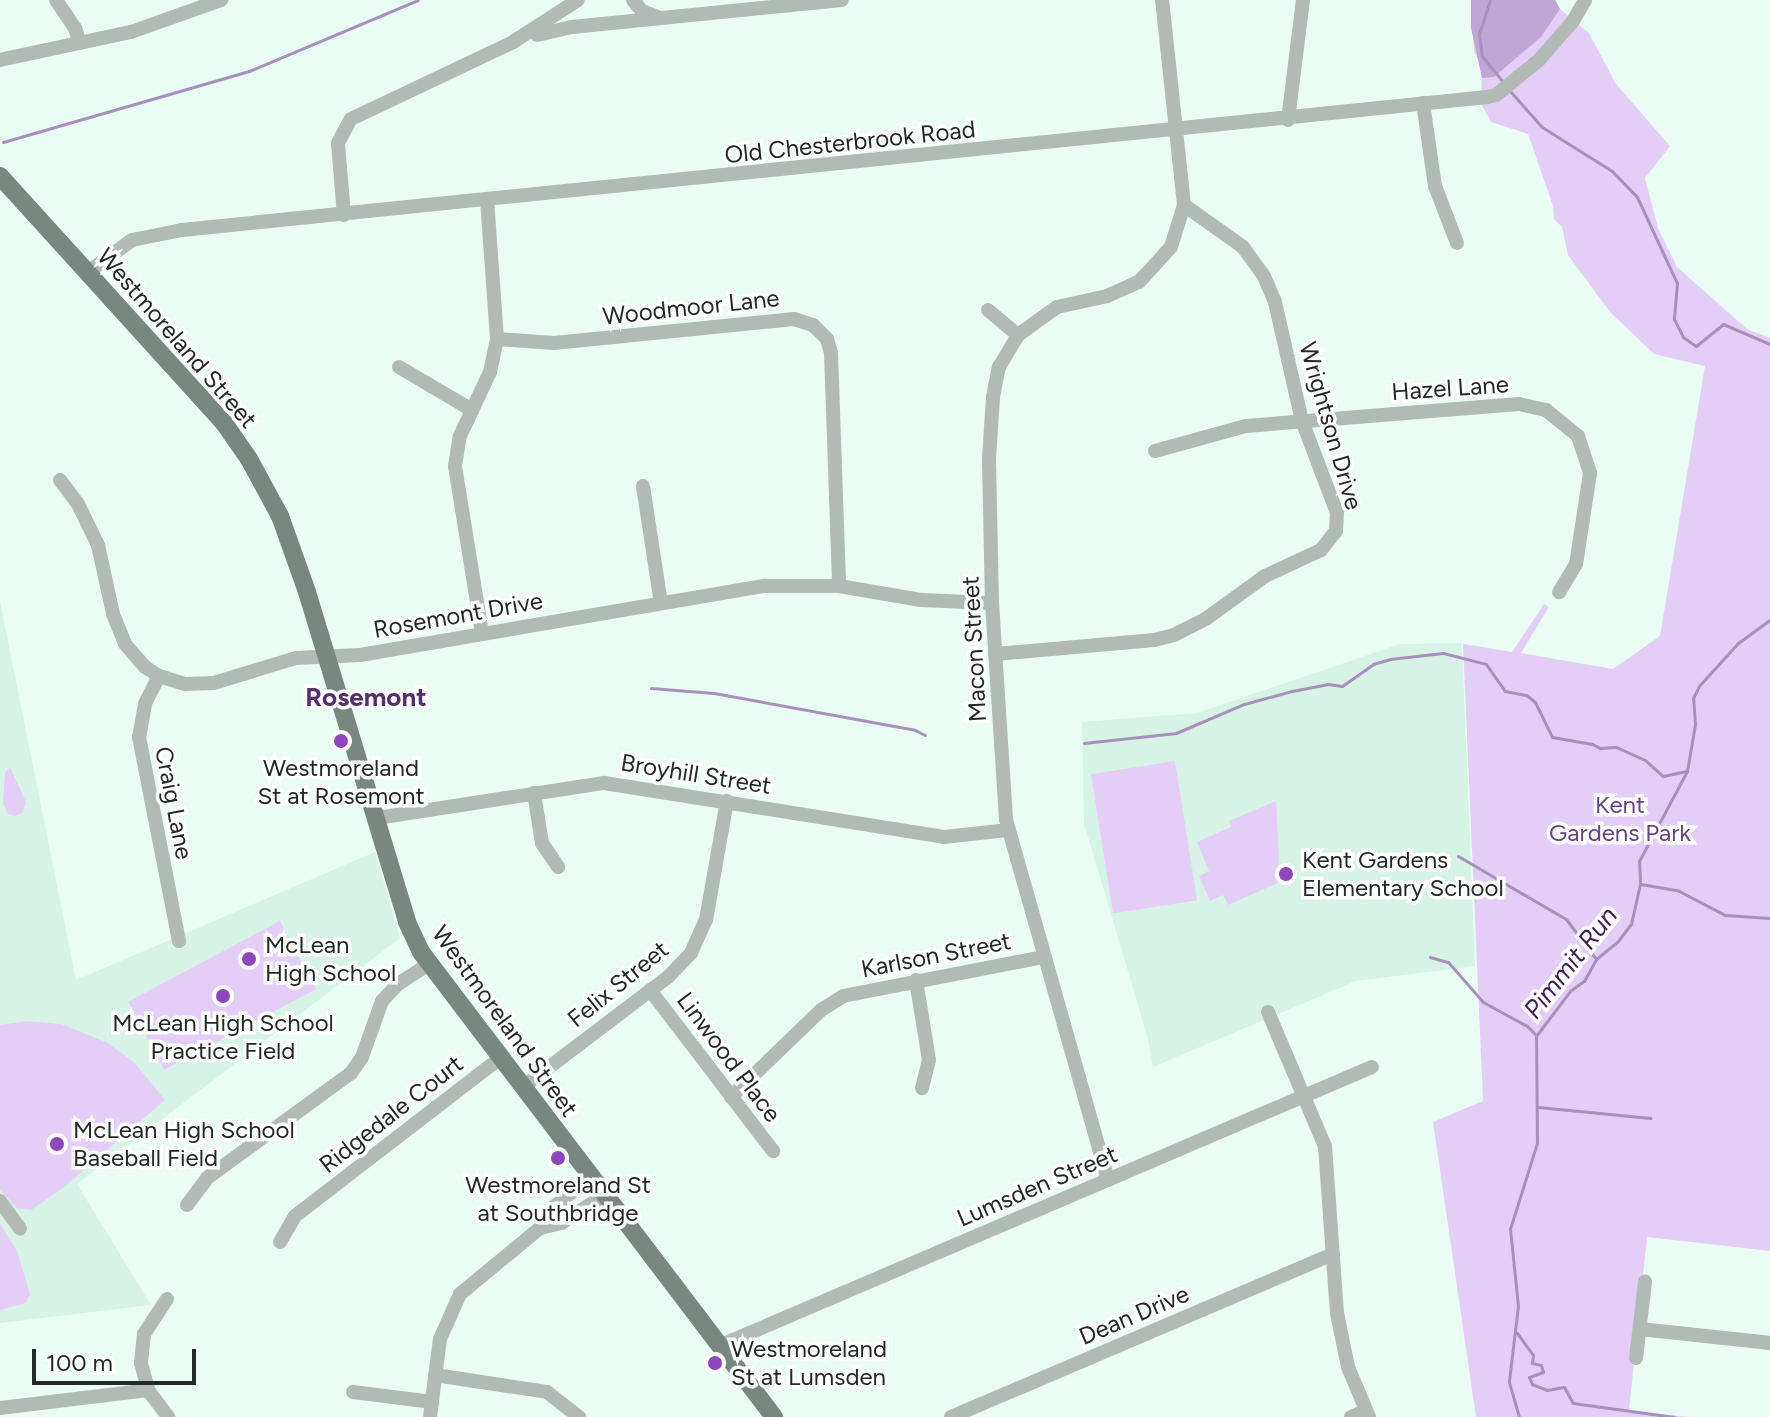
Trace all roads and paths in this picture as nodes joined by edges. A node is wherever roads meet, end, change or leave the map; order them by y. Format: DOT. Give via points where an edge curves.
graph roads {
  1 [pos="56,0"];
  2 [pos="221,0"];
  3 [pos="578,0"];
  4 [pos="633,0"];
  5 [pos="842,0"];
  6 [pos="1162,0"];
  7 [pos="1303,0"];
  8 [pos="1585,0"];
  9 [pos="664,18"];
  10 [pos="513,42"];
  11 [pos="80,43"];
  12 [pos="0,60"];
  13 [pos="1423,103"];
  14 [pos="1288,120"];
  15 [pos="1179,130"];
  16 [pos="0,176"];
  17 [pos="487,201"];
  18 [pos="1184,205"];
  19 [pos="344,215"];
  20 [pos="1457,243"];
  21 [pos="88,272"];
  22 [pos="988,310"];
  23 [pos="1018,335"];
  24 [pos="497,339"];
  25 [pos="399,367"];
  26 [pos="472,410"];
  27 [pos="1302,421"];
  28 [pos="1155,451"];
  29 [pos="60,480"];
  30 [pos="643,486"];
  31 [pos="839,586"];
  32 [pos="1559,592"];
  33 [pos="661,603"];
  34 [pos="992,603"];
  35 [pos="482,633"];
  36 [pos="995,654"];
  37 [pos="328,656"];
  38 [pos="159,676"];
  39 [pos="534,793"];
  40 [pos="727,801"];
  41 [pos="377,818"];
  42 [pos="1007,830"];
  43 [pos="558,867"];
  44 [pos="179,941"];
  45 [pos="1044,957"];
  46 [pos="429,964"];
  47 [pos="916,980"];
  48 [pos="650,990"];
  49 [pos="1268,1012"];
  50 [pos="500,1058"];
  51 [pos="1372,1067"];
  52 [pos="523,1087"];
  53 [pos="922,1088"];
  54 [pos="1304,1096"];
  55 [pos="731,1097"];
  56 [pos="773,1151"];
  57 [pos="591,1177"];
  58 [pos="1108,1180"];
  59 [pos="605,1195"];
  60 [pos="0,1201"];
  61 [pos="187,1205"];
  62 [pos="540,1228"];
  63 [pos="20,1229"];
  64 [pos="280,1242"];
  65 [pos="1333,1254"];
  66 [pos="1645,1282"];
  67 [pos="167,1299"];
  68 [pos="1640,1329"];
  69 [pos="1770,1343"];
  70 [pos="719,1346"];
  71 [pos="1636,1358"];
  72 [pos="435,1375"];
  73 [pos="148,1390"];
  74 [pos="353,1392"];
  75 [pos="0,1408"];
  76 [pos="431,1409"];
  77 [pos="1367,1414"];
  78 [pos="168,1417"];
  79 [pos="579,1417"];
  80 [pos="774,1417"];
  81 [pos="951,1417"];
  82 [pos="1351,1417"];
  1 -- 11 [label="street"];
  2 -- 11 [label="street" via="165,22"];
  3 -- 10 [label="street"];
  4 -- 9 [label="street" via="642,11"];
  5 -- 9 [label="street"];
  6 -- 15 [label="street"];
  7 -- 14 [label="street"];
  8 -- 13 [label="street, Old Chesterbrook Road" via="1557,42 1496,95"];
  9 -- 10 [label="street" via="572,27"];
  10 -- 19 [label="street" via="351,119 338,143"];
  11 -- 12 [label="street"];
  13 -- 14 [label="street, Old Chesterbrook Road"];
  13 -- 20 [label="street" via="1435,186"];
  14 -- 15 [label="street, Old Chesterbrook Road"];
  15 -- 17 [label="street, Old Chesterbrook Road"];
  15 -- 18 [label="street"];
  16 -- 21 [label="main road, Westmoreland Street"];
  17 -- 19 [label="street, Old Chesterbrook Road"];
  17 -- 24 [label="street"];
  18 -- 23 [label="street, Macon Street" via="1171,247 1139,282 1107,296 1057,307"];
  18 -- 27 [label="street, Wrightson Drive" via="1243,247 1264,276 1275,302"];
  19 -- 21 [label="street, Old Chesterbrook Road" via="145,236"];
  21 -- 37 [label="main road, Westmoreland Street" via="224,423 249,459 280,516"];
  22 -- 23 [label="street"];
  23 -- 34 [label="street, Macon Street" via="999,367 993,397"];
  24 -- 26 [label="street" via="490,372"];
  24 -- 31 [label="street, Woodmoor Lane" via="554,343 794,319 813,325 827,339 831,353"];
  25 -- 26 [label="street"];
  26 -- 35 [label="street" via="455,466"];
  27 -- 28 [label="street, Hazel Lane" via="1246,426"];
  27 -- 32 [label="street, Hazel Lane" via="1519,404 1557,416 1578,436 1590,473 1576,564"];
  27 -- 36 [label="street, Wrightson Drive" via="1342,536 1265,576 1174,635"];
  29 -- 38 [label="street" via="98,545 121,636 135,657"];
  30 -- 33 [label="street"];
  31 -- 33 [label="street, Rosemont Drive" via="777,585"];
  31 -- 34 [label="street, Rosemont Drive" via="934,601"];
  33 -- 35 [label="street, Rosemont Drive"];
  34 -- 36 [label="street, Macon Street"];
  35 -- 37 [label="street, Rosemont Drive"];
  36 -- 42 [label="street, Macon Street"];
  37 -- 38 [label="street, Rosemont Drive" via="296,658 200,685"];
  37 -- 41 [label="main road, Westmoreland Street"];
  38 -- 44 [label="street, Craig Lane" via="145,704 139,737"];
  39 -- 40 [label="street, Broyhill Street" via="614,783"];
  39 -- 41 [label="street, Broyhill Street"];
  39 -- 43 [label="street" via="542,843"];
  40 -- 42 [label="street, Broyhill Street" via="944,837"];
  40 -- 48 [label="street, Felix Street" via="700,938 681,965"];
  41 -- 46 [label="main road, Westmoreland Street" via="407,922"];
  42 -- 45 [label="street, Macon Street"];
  45 -- 47 [label="street, Karlson Street"];
  45 -- 58 [label="street, Macon Street"];
  46 -- 50 [label="main road, Westmoreland Street"];
  46 -- 61 [label="street" via="382,1001 351,1073 207,1178"];
  47 -- 53 [label="street" via="929,1060"];
  47 -- 55 [label="street, Karlson Street" via="859,991 829,1004"];
  48 -- 52 [label="street, Felix Street"];
  48 -- 55 [label="street, Linwood Place"];
  49 -- 54 [label="street"];
  50 -- 52 [label="main road, Westmoreland Street"];
  50 -- 64 [label="street, Ridgedale Court" via="295,1216"];
  51 -- 54 [label="street, Lumsden Street"];
  52 -- 57 [label="main road, Westmoreland Street"];
  54 -- 58 [label="street, Lumsden Street"];
  54 -- 65 [label="street" via="1329,1161"];
  55 -- 56 [label="street, Linwood Place"];
  57 -- 59 [label="main road, Westmoreland Street"];
  57 -- 62 [label="street" via="551,1209"];
  58 -- 70 [label="street, Lumsden Street"];
  59 -- 62 [label="street" via="561,1223"];
  59 -- 70 [label="main road, Westmoreland Street"];
  60 -- 63 [label="street"];
  62 -- 72 [label="street" via="460,1294 444,1324"];
  65 -- 77 [label="street" via="1341,1341"];
  65 -- 81 [label="street, Dean Drive"];
  66 -- 68 [label="street"];
  67 -- 73 [label="street" via="149,1321 141,1348"];
  68 -- 69 [label="street"];
  68 -- 71 [label="street"];
  70 -- 80 [label="main road, Westmoreland Street"];
  72 -- 76 [label="street"];
  72 -- 79 [label="street" via="534,1388 559,1398"];
  73 -- 75 [label="street"];
  73 -- 78 [label="street"];
  74 -- 76 [label="street"];
  77 -- 82 [label="street"];
}
